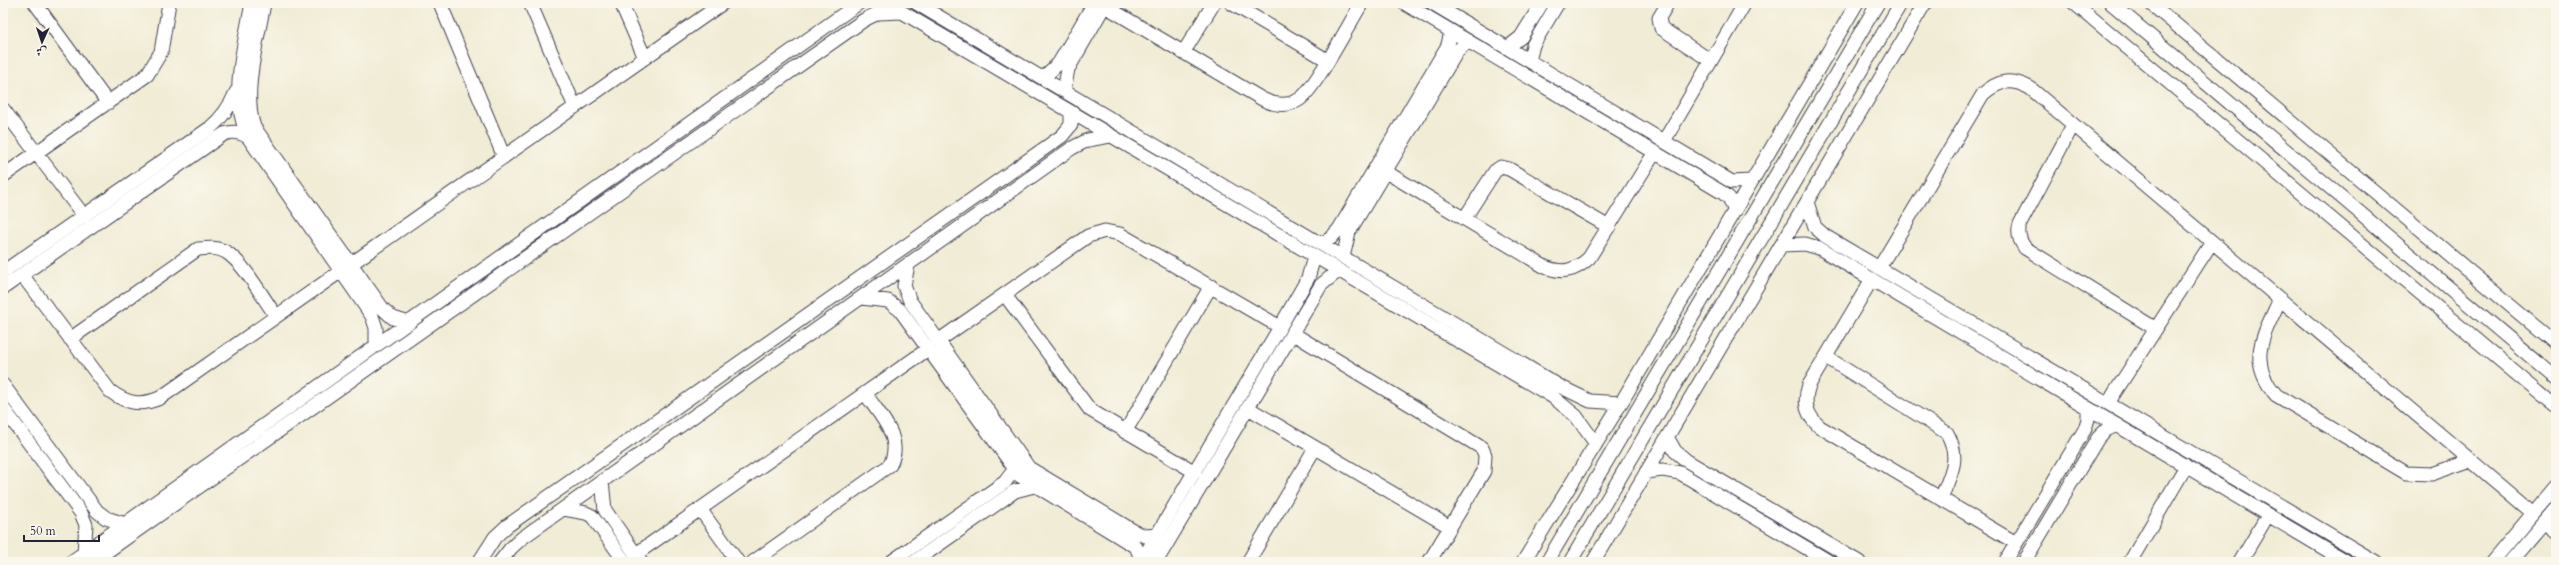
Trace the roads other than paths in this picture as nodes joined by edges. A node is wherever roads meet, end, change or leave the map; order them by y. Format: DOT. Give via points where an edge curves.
graph roads {
  1 [pos="35,3"];
  2 [pos="169,3"];
  3 [pos="252,3"];
  4 [pos="264,3"];
  5 [pos="440,3"];
  6 [pos="530,3"];
  7 [pos="621,3"];
  8 [pos="723,3"];
  9 [pos="859,3"];
  10 [pos="891,3"];
  11 [pos="916,3"];
  12 [pos="1214,3"];
  13 [pos="1231,3"];
  14 [pos="1362,3"];
  15 [pos="1404,3"];
  16 [pos="1432,3"];
  17 [pos="1542,3"];
  18 [pos="1558,3"];
  19 [pos="1668,3"];
  20 [pos="1745,3"];
  21 [pos="1857,3"];
  22 [pos="1878,3"];
  23 [pos="1901,3"];
  24 [pos="1925,3"];
  25 [pos="2074,3"];
  26 [pos="2111,3"];
  27 [pos="2150,3"];
  28 [pos="1102,4"];
  29 [pos="710,7"];
  30 [pos="902,12"];
  31 [pos="254,24"];
  32 [pos="1451,31"];
  33 [pos="1468,41"];
  34 [pos="1507,48"];
  35 [pos="1183,53"];
  36 [pos="645,58"];
  37 [pos="1328,60"];
  38 [pos="1529,61"];
  39 [pos="1711,61"];
  40 [pos="1043,78"];
  41 [pos="237,88"];
  42 [pos="1064,91"];
  43 [pos="108,103"];
  44 [pos="574,107"];
  45 [pos="3,109"];
  46 [pos="1071,113"];
  47 [pos="2073,125"];
  48 [pos="1110,136"];
  49 [pos="248,138"];
  50 [pos="1664,141"];
  51 [pos="36,152"];
  52 [pos="1655,152"];
  53 [pos="504,156"];
  54 [pos="1386,172"];
  55 [pos="280,174"];
  56 [pos="3,176"];
  57 [pos="1752,181"];
  58 [pos="587,197"];
  59 [pos="1245,199"];
  60 [pos="1807,202"];
  61 [pos="594,209"];
  62 [pos="1735,211"];
  63 [pos="1238,212"];
  64 [pos="84,216"];
  65 [pos="1464,219"];
  66 [pos="1609,227"];
  67 [pos="2212,242"];
  68 [pos="1321,244"];
  69 [pos="1782,245"];
  70 [pos="1314,257"];
  71 [pos="1343,257"];
  72 [pos="908,265"];
  73 [pos="346,268"];
  74 [pos="1338,271"];
  75 [pos="3,272"];
  76 [pos="1876,274"];
  77 [pos="22,275"];
  78 [pos="1304,285"];
  79 [pos="1210,286"];
  80 [pos="3,288"];
  81 [pos="1317,292"];
  82 [pos="1005,295"];
  83 [pos="861,298"];
  84 [pos="2280,299"];
  85 [pos="377,313"];
  86 [pos="276,316"];
  87 [pos="409,323"];
  88 [pos="1280,327"];
  89 [pos="2156,329"];
  90 [pos="1292,333"];
  91 [pos="70,339"];
  92 [pos="2556,344"];
  93 [pos="933,345"];
  94 [pos="376,346"];
  95 [pos="1826,357"];
  96 [pos="2556,378"];
  97 [pos="3,385"];
  98 [pos="865,393"];
  99 [pos="1622,403"];
  100 [pos="2108,403"];
  101 [pos="3,408"];
  102 [pos="1248,408"];
  103 [pos="2088,408"];
  104 [pos="2556,408"];
  105 [pos="2118,425"];
  106 [pos="1125,432"];
  107 [pos="262,435"];
  108 [pos="1667,437"];
  109 [pos="1596,444"];
  110 [pos="1639,446"];
  111 [pos="1315,448"];
  112 [pos="1656,456"];
  113 [pos="2471,460"];
  114 [pos="2186,466"];
  115 [pos="1014,470"];
  116 [pos="1195,472"];
  117 [pos="1646,472"];
  118 [pos="602,481"];
  119 [pos="1034,486"];
  120 [pos="2556,486"];
  121 [pos="1941,498"];
  122 [pos="88,499"];
  123 [pos="77,507"];
  124 [pos="2556,508"];
  125 [pos="564,509"];
  126 [pos="700,509"];
  127 [pos="2533,513"];
  128 [pos="2268,515"];
  129 [pos="2544,522"];
  130 [pos="125,524"];
  131 [pos="1450,527"];
  132 [pos="2556,532"];
  133 [pos="1158,535"];
  134 [pos="2016,543"];
  135 [pos="88,557"];
  136 [pos="630,560"];
  137 [pos="1142,561"];
  138 [pos="71,562"];
  139 [pos="479,562"];
  140 [pos="500,562"];
  141 [pos="738,562"];
  142 [pos="753,562"];
  143 [pos="891,562"];
  144 [pos="914,562"];
  145 [pos="1156,562"];
  146 [pos="1248,562"];
  147 [pos="1429,562"];
  148 [pos="1523,562"];
  149 [pos="1547,562"];
  150 [pos="1570,562"];
  151 [pos="1593,562"];
  152 [pos="1830,562"];
  153 [pos="1859,562"];
  154 [pos="2005,562"];
  155 [pos="2024,562"];
  156 [pos="2130,562"];
  157 [pos="2240,562"];
  158 [pos="2347,562"];
  159 [pos="2376,562"];
  160 [pos="2492,562"];
  161 [pos="2510,562"];
  1 -- 43 [label="street"];
  2 -- 43 [label="street" via="160,52 155,65 147,75"];
  3 -- 31 [label="street"];
  4 -- 31 [label="street"];
  5 -- 53 [label="street"];
  6 -- 44 [label="street"];
  7 -- 36 [label="street"];
  8 -- 29 [label="street"];
  9 -- 58 [label="street"];
  10 -- 30 [label="street"];
  11 -- 40 [label="street"];
  12 -- 35 [label="street"];
  13 -- 37 [label="street"];
  14 -- 37 [label="street"];
  15 -- 32 [label="street"];
  16 -- 34 [label="street"];
  17 -- 34 [label="street" via="1521,37"];
  18 -- 38 [label="street" via="1533,45"];
  19 -- 39 [label="street" via="1659,18 1661,28"];
  20 -- 39 [label="street"];
  21 -- 57 [label="street"];
  22 -- 149 [label="street"];
  23 -- 110 [label="street"];
  24 -- 60 [label="street"];
  25 -- 104 [label="street"];
  26 -- 96 [label="street"];
  27 -- 92 [label="street"];
  28 -- 35 [label="street"];
  28 -- 40 [label="street" via="1059,64"];
  28 -- 42 [label="street" via="1068,69"];
  29 -- 36 [label="street"];
  30 -- 46 [label="street"];
  30 -- 61 [label="street" via="878,14 864,20"];
  31 -- 41 [label="street"];
  31 -- 55 [label="street" via="249,92 250,116"];
  32 -- 33 [label="street"];
  32 -- 68 [label="street" via="1448,45 1339,229"];
  33 -- 52 [label="street"];
  33 -- 54 [label="street" via="1458,50"];
  34 -- 38 [label="street"];
  35 -- 37 [label="street" via="1262,99 1281,105 1300,99 1307,93"];
  36 -- 44 [label="street"];
  38 -- 50 [label="street"];
  39 -- 50 [label="street"];
  40 -- 42 [label="street"];
  41 -- 49 [label="street" via="239,114"];
  41 -- 64 [label="street" via="229,108 210,128"];
  42 -- 59 [label="street"];
  43 -- 51 [label="street"];
  44 -- 53 [label="street"];
  45 -- 51 [label="street"];
  46 -- 48 [label="street"];
  46 -- 139 [label="street" via="1071,125 1062,136 508,526 495,537"];
  47 -- 67 [label="street"];
  47 -- 76 [label="street" via="2030,88 2018,82 2005,81 1993,85 1983,94"];
  47 -- 89 [label="street" via="2020,224 2021,242 2025,248"];
  48 -- 63 [label="street"];
  48 -- 72 [label="street" via="1088,140 1072,148"];
  49 -- 55 [label="street"];
  49 -- 77 [label="street" via="236,132 224,134"];
  50 -- 57 [label="street" via="1732,182"];
  51 -- 56 [label="street"];
  51 -- 64 [label="street"];
  52 -- 62 [label="street" via="1726,195"];
  52 -- 66 [label="street"];
  53 -- 73 [label="street"];
  54 -- 65 [label="street"];
  54 -- 71 [label="street" via="1349,232"];
  55 -- 73 [label="street"];
  57 -- 62 [label="street"];
  58 -- 61 [label="street"];
  58 -- 87 [label="street"];
  59 -- 63 [label="street"];
  59 -- 68 [label="street"];
  60 -- 69 [label="street"];
  60 -- 76 [label="street" via="1812,221 1820,232"];
  61 -- 107 [label="street"];
  62 -- 99 [label="street"];
  63 -- 70 [label="street"];
  64 -- 75 [label="street"];
  65 -- 66 [label="street" via="1545,267 1564,272 1580,267 1589,258"];
  65 -- 66 [label="street" via="1494,171 1505,167"];
  67 -- 84 [label="street"];
  67 -- 89 [label="street"];
  68 -- 71 [label="street"];
  69 -- 76 [label="street" via="1813,245"];
  69 -- 108 [label="street"];
  70 -- 74 [label="street"];
  70 -- 78 [label="street"];
  71 -- 99 [label="street" via="1567,390 1590,401"];
  72 -- 83 [label="street"];
  72 -- 93 [label="street" via="904,278 906,294"];
  73 -- 85 [label="street"];
  73 -- 86 [label="street"];
  74 -- 81 [label="street" via="1326,279"];
  74 -- 109 [label="street" via="1553,397 1576,416"];
  76 -- 95 [label="street"];
  76 -- 100 [label="street"];
  76 -- 103 [label="street"];
  77 -- 80 [label="street"];
  77 -- 91 [label="street"];
  78 -- 81 [label="street"];
  78 -- 88 [label="street"];
  79 -- 82 [label="street" via="1120,234 1105,231 1088,236"];
  79 -- 88 [label="street"];
  79 -- 106 [label="street"];
  81 -- 90 [label="street"];
  82 -- 93 [label="street"];
  82 -- 106 [label="street" via="1085,406"];
  83 -- 93 [label="street" via="880,298 895,305"];
  83 -- 118 [label="street"];
  84 -- 113 [label="street"];
  84 -- 113 [label="street" via="2258,352 2262,375 2276,395 2406,472 2432,474"];
  85 -- 87 [label="street"];
  85 -- 94 [label="street"];
  86 -- 91 [label="street" via="160,398 148,403 134,404 110,391"];
  86 -- 91 [label="street" via="236,260 225,251 212,248 198,249"];
  87 -- 94 [label="street"];
  88 -- 116 [label="street"];
  89 -- 100 [label="street"];
  90 -- 102 [label="street"];
  90 -- 131 [label="street" via="1482,448 1485,455 1484,471"];
  93 -- 98 [label="street"];
  93 -- 115 [label="street"];
  93 -- 133 [label="street" via="1033,471 1137,533 1146,536"];
  94 -- 107 [label="street"];
  95 -- 121 [label="street" via="1947,433 1953,444 1955,457"];
  95 -- 121 [label="street" via="1806,394 1808,412 1813,420"];
  97 -- 122 [label="street"];
  98 -- 126 [label="street"];
  98 -- 142 [label="street" via="894,436 895,452 890,465"];
  99 -- 109 [label="street"];
  100 -- 159 [label="street"];
  101 -- 123 [label="street"];
  102 -- 111 [label="street"];
  102 -- 145 [label="street"];
  103 -- 105 [label="street"];
  103 -- 134 [label="street" via="2085,429"];
  105 -- 114 [label="street"];
  105 -- 155 [label="street" via="2106,430 2098,438"];
  106 -- 116 [label="street"];
  107 -- 130 [label="street"];
  107 -- 135 [label="street"];
  108 -- 112 [label="street"];
  108 -- 153 [label="street" via="1675,451 1687,461"];
  109 -- 148 [label="street"];
  110 -- 112 [label="street"];
  110 -- 150 [label="street"];
  111 -- 131 [label="street"];
  111 -- 146 [label="street"];
  112 -- 117 [label="street"];
  113 -- 127 [label="street"];
  114 -- 128 [label="street"];
  114 -- 156 [label="street"];
  115 -- 119 [label="street"];
  115 -- 143 [label="street" via="1005,482"];
  116 -- 133 [label="street"];
  117 -- 151 [label="street"];
  117 -- 152 [label="street" via="1663,470 1680,473"];
  118 -- 125 [label="street"];
  118 -- 136 [label="street" via="605,510"];
  119 -- 137 [label="street" via="1136,547"];
  119 -- 144 [label="street" via="1015,491"];
  120 -- 127 [label="street"];
  121 -- 134 [label="street"];
  122 -- 123 [label="street"];
  122 -- 130 [label="street" via="101,515"];
  123 -- 135 [label="street" via="86,525"];
  124 -- 129 [label="street"];
  125 -- 136 [label="street" via="592,516"];
  125 -- 140 [label="street" via="522,538"];
  126 -- 136 [label="street"];
  126 -- 141 [label="street"];
  127 -- 160 [label="street"];
  128 -- 157 [label="street"];
  128 -- 158 [label="street"];
  129 -- 132 [label="street"];
  129 -- 161 [label="street"];
  130 -- 135 [label="street"];
  131 -- 147 [label="street"];
  133 -- 137 [label="street"];
  134 -- 154 [label="street"];
  135 -- 138 [label="street"];
}
